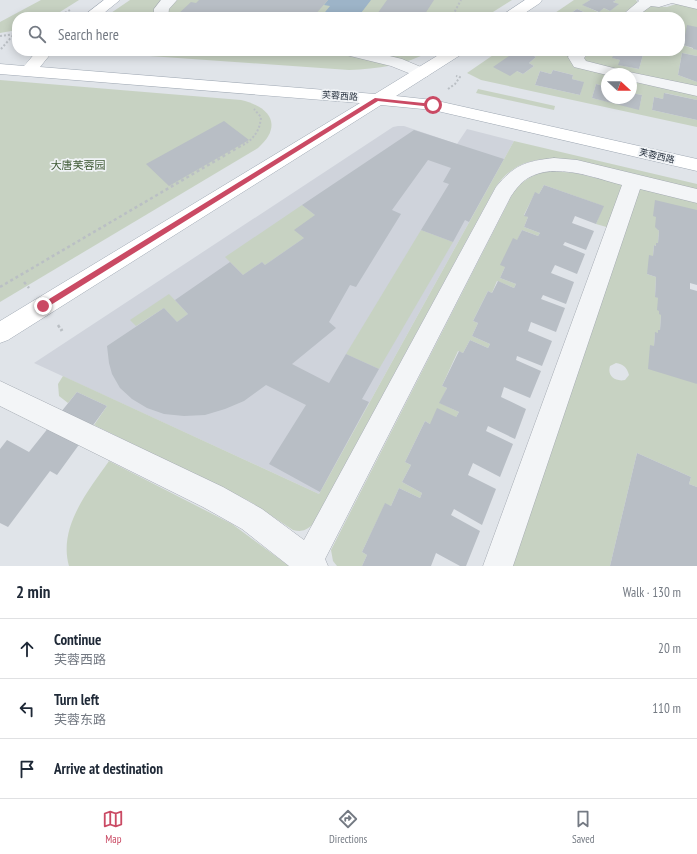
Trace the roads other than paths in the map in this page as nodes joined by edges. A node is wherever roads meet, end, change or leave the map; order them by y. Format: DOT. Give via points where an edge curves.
graph roads {
  1 [pos="113,0"];
  2 [pos="170,0"];
  3 [pos="179,0"];
  4 [pos="535,0"];
  5 [pos="668,0"];
  6 [pos="675,0"];
  7 [pos="646,1"];
  8 [pos="697,5"];
  9 [pos="96,12"];
  10 [pos="160,12"];
  11 [pos="517,12"];
  12 [pos="633,12"];
  13 [pos="369,56"];
  14 [pos="448,56"];
  15 [pos="577,56"];
  16 [pos="0,58"];
  17 [pos="36,61"];
  18 [pos="0,69"];
  19 [pos="601,69"];
  20 [pos="422,73"];
  21 [pos="637,77"];
  22 [pos="396,88"];
  23 [pos="697,91"];
  24 [pos="377,99"];
  25 [pos="697,150"];
  26 [pos="697,165"];
  27 [pos="633,181"];
  28 [pos="697,196"];
  29 [pos="0,333"];
  30 [pos="0,393"];
  31 [pos="310,564"];
  32 [pos="498,566"];
  1 -- 9 [label="main road"];
  2 -- 3 [label="street"];
  2 -- 10 [label="street"];
  4 -- 11 [label="main road"];
  5 -- 7 [label="street" via="659,3"];
  6 -- 8 [label="street"];
  7 -- 12 [label="street"];
  13 -- 20 [label="street" via="395,62"];
  14 -- 20 [label="main road"];
  15 -- 19 [label="street" via="580,64"];
  16 -- 17 [label="main road, 芙蓉西路"];
  17 -- 18 [label="main road, 芙蓉西路"];
  17 -- 22 [label="main road, 芙蓉西路"];
  17 -- 24 [label="main road, 芙蓉西路"];
  20 -- 22 [label="main road"];
  21 -- 23 [label="street"];
  22 -- 24 [label="main road"];
  22 -- 25 [label="main road, 芙蓉西路" via="457,96"];
  24 -- 26 [label="main road, 芙蓉西路" via="452,109"];
  24 -- 29 [label="main road"];
  27 -- 28 [label="street"];
  27 -- 31 [label="street" via="554,164 537,166 513,179 503,192"];
  27 -- 32 [label="street"];
  30 -- 31 [label="street" via="213,497 252,519"];
}
